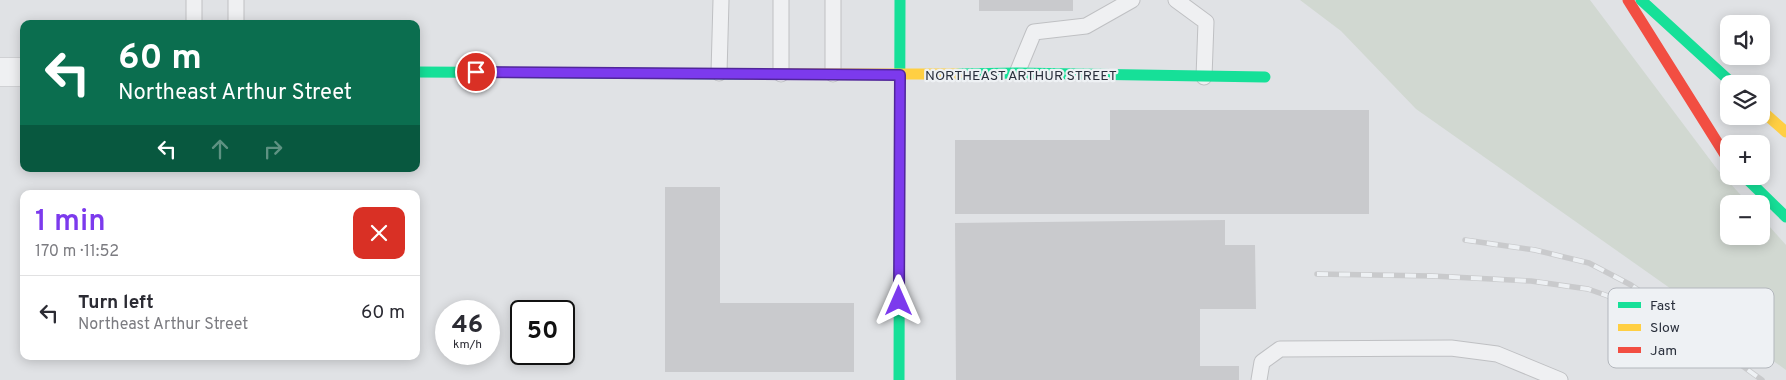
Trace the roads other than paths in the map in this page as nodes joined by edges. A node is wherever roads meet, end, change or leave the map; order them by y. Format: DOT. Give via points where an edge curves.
graph roads {
  1 [pos="194,0"];
  2 [pos="236,0"];
  3 [pos="721,0"];
  4 [pos="781,0"];
  5 [pos="833,0"];
  6 [pos="900,0"];
  7 [pos="1132,0"];
  8 [pos="1176,0"];
  9 [pos="1628,0"];
  10 [pos="1641,0"];
  11 [pos="194,20"];
  12 [pos="236,20"];
  13 [pos="0,72"];
  14 [pos="20,72"];
  15 [pos="420,72"];
  16 [pos="719,73"];
  17 [pos="1017,73"];
  18 [pos="781,74"];
  19 [pos="833,74"];
  20 [pos="900,75"];
  21 [pos="1723,75"];
  22 [pos="1204,76"];
  23 [pos="1265,77"];
  24 [pos="1770,118"];
  25 [pos="1786,132"];
  26 [pos="1720,147"];
  27 [pos="1753,185"];
  28 [pos="1786,217"];
  29 [pos="899,380"];
  30 [pos="1259,380"];
  31 [pos="1560,380"];
  1 -- 11 [label="lane"];
  2 -- 12 [label="lane"];
  3 -- 16 [label="lane"];
  4 -- 18 [label="lane"];
  5 -- 19 [label="lane"];
  6 -- 20 [label="street"];
  7 -- 17 [label="lane" via="1086,26 1034,32"];
  8 -- 22 [label="lane" via="1206,22"];
  9 -- 26 [label="street"];
  10 -- 21 [label="street"];
  13 -- 14 [label="street"];
  15 -- 16 [label="street, NORTHEAST ARTHUR STREET"];
  16 -- 18 [label="street, NORTHEAST ARTHUR STREET"];
  17 -- 20 [label="street, NORTHEAST ARTHUR STREET"];
  17 -- 22 [label="street, NORTHEAST ARTHUR STREET"];
  18 -- 19 [label="street, NORTHEAST ARTHUR STREET"];
  19 -- 20 [label="street, NORTHEAST ARTHUR STREET"];
  20 -- 29 [label="street"];
  22 -- 23 [label="street, NORTHEAST ARTHUR STREET"];
  24 -- 25 [label="street"];
  27 -- 28 [label="street"];
  30 -- 31 [label="lane" via="1262,362 1280,349 1389,348 1451,348 1497,354"];
}
